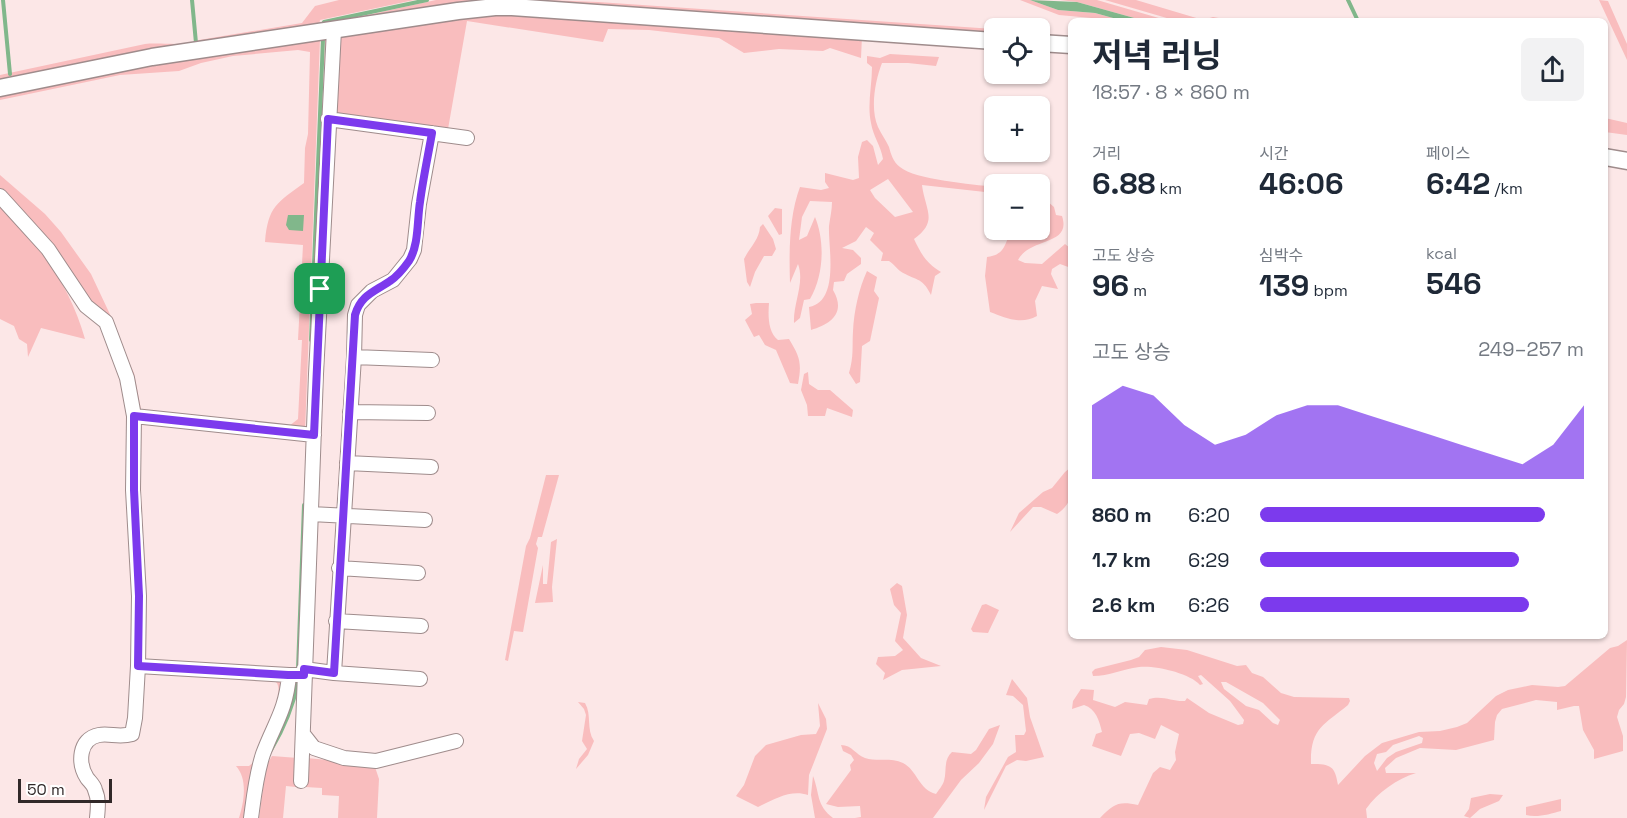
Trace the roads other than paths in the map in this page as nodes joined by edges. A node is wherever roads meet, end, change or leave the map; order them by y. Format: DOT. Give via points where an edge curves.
graph roads {
  1 [pos="334,30"];
  2 [pos="984,40"];
  3 [pos="1050,44"];
  4 [pos="1068,45"];
  5 [pos="0,87"];
  6 [pos="328,119"];
  7 [pos="432,133"];
  8 [pos="467,138"];
  9 [pos="1608,158"];
  10 [pos="1627,161"];
  11 [pos="0,196"];
  12 [pos="354,357"];
  13 [pos="432,360"];
  14 [pos="350,412"];
  15 [pos="428,413"];
  16 [pos="134,416"];
  17 [pos="314,435"];
  18 [pos="346,463"];
  19 [pos="431,467"];
  20 [pos="311,514"];
  21 [pos="343,516"];
  22 [pos="425,520"];
  23 [pos="339,568"];
  24 [pos="418,573"];
  25 [pos="336,621"];
  26 [pos="421,626"];
  27 [pos="138,666"];
  28 [pos="304,672"];
  29 [pos="334,673"];
  30 [pos="288,675"];
  31 [pos="420,679"];
  32 [pos="303,734"];
  33 [pos="456,741"];
  34 [pos="301,781"];
  35 [pos="97,818"];
  36 [pos="251,818"];
  1 -- 2 [label="street" via="495,7"];
  1 -- 5 [label="street" via="152,57"];
  1 -- 6 [label="street"];
  3 -- 4 [label="street"];
  6 -- 7 [label="street"];
  6 -- 17 [label="street"];
  7 -- 8 [label="street"];
  7 -- 12 [label="street" via="414,250 393,280 358,304"];
  9 -- 10 [label="street"];
  11 -- 16 [label="street" via="48,249 86,306 106,322 127,378"];
  12 -- 13 [label="street"];
  12 -- 14 [label="street"];
  14 -- 15 [label="street"];
  14 -- 18 [label="street"];
  16 -- 17 [label="street"];
  16 -- 27 [label="street"];
  17 -- 20 [label="street"];
  18 -- 19 [label="street"];
  18 -- 21 [label="street"];
  20 -- 21 [label="street"];
  20 -- 28 [label="street"];
  21 -- 22 [label="street"];
  21 -- 23 [label="street"];
  23 -- 24 [label="street"];
  23 -- 25 [label="street"];
  25 -- 26 [label="street"];
  25 -- 29 [label="street"];
  27 -- 30 [label="street"];
  27 -- 35 [label="street" via="132,734 99,735 87,741 82,750 83,768 99,802"];
  28 -- 29 [label="street"];
  28 -- 30 [label="street"];
  28 -- 32 [label="street"];
  29 -- 31 [label="street"];
  30 -- 36 [label="street" via="282,713 256,778"];
  32 -- 33 [label="street" via="314,748 344,758 376,761"];
  32 -- 34 [label="street"];
}
